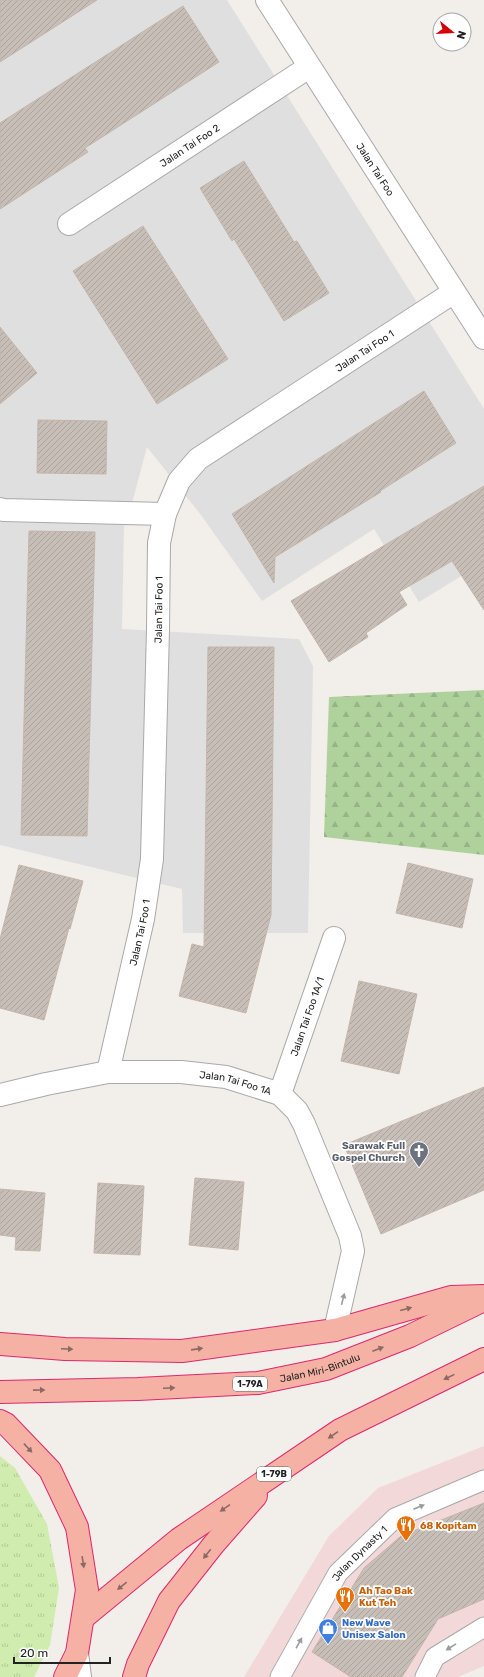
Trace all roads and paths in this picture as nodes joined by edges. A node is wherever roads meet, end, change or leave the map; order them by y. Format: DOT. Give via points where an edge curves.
graph roads {
  1 [pos="267,0"];
  2 [pos="310,67"];
  3 [pos="69,224"];
  4 [pos="454,292"];
  5 [pos="484,338"];
  6 [pos="0,509"];
  7 [pos="165,514"];
  8 [pos="334,938"];
  9 [pos="108,1072"];
  10 [pos="280,1094"];
  11 [pos="0,1095"];
  12 [pos="484,1296"];
  13 [pos="484,1300"];
  14 [pos="335,1330"];
  15 [pos="0,1344"];
  16 [pos="484,1359"];
  17 [pos="0,1392"];
  18 [pos="0,1421"];
  19 [pos="278,1472"];
  20 [pos="484,1480"];
  21 [pos="83,1618"];
  22 [pos="484,1627"];
  23 [pos="77,1653"];
  24 [pos="65,1677"];
  25 [pos="80,1677"];
  26 [pos="134,1677"];
  27 [pos="280,1677"];
  28 [pos="425,1677"];
  1 -- 2 [label="street, Jalan Tai Foo"];
  2 -- 3 [label="street, Jalan Tai Foo 2"];
  2 -- 4 [label="street, Jalan Tai Foo"];
  4 -- 5 [label="street, Jalan Tai Foo"];
  4 -- 7 [label="street, Jalan Tai Foo 1" via="198,459 179,481"];
  6 -- 7 [label="street"];
  7 -- 9 [label="street, Jalan Tai Foo 1" via="159,543 152,859 143,919"];
  8 -- 10 [label="street, Jalan Tai Foo 1A/1"];
  9 -- 10 [label="street, Jalan Tai Foo 1A" via="181,1072 226,1077"];
  9 -- 11 [label="street, Jalan Tai Foo 1A"];
  14 -- 10 [label="street, Jalan Tai Foo 1A, one-way" via="353,1251 347,1229 304,1124 297,1111"];
  14 -- 12 [label="highway, one-way" via="451,1297"];
  17 -- 13 [label="highway, Jalan Miri-Bintulu / 1-79A, one-way" via="258,1383 326,1369 410,1336"];
  15 -- 14 [label="highway, one-way" via="65,1349 182,1351"];
  16 -- 19 [label="highway, 1-79B, one-way" via="340,1430"];
  18 -- 21 [label="highway, one-way" via="6,1424 50,1470 77,1527 87,1590"];
  19 -- 21 [label="highway, 1-79B, one-way" via="179,1539"];
  19 -- 26 [label="highway, one-way" via="214,1544 169,1601"];
  27 -- 20 [label="lane, Jalan Dynasty 1, one-way" via="338,1573 383,1529 395,1518"];
  21 -- 23 [label="highway"];
  22 -- 28 [label="lane, one-way" via="436,1657"];
  23 -- 24 [label="highway"];
  23 -- 25 [label="street"];
}
